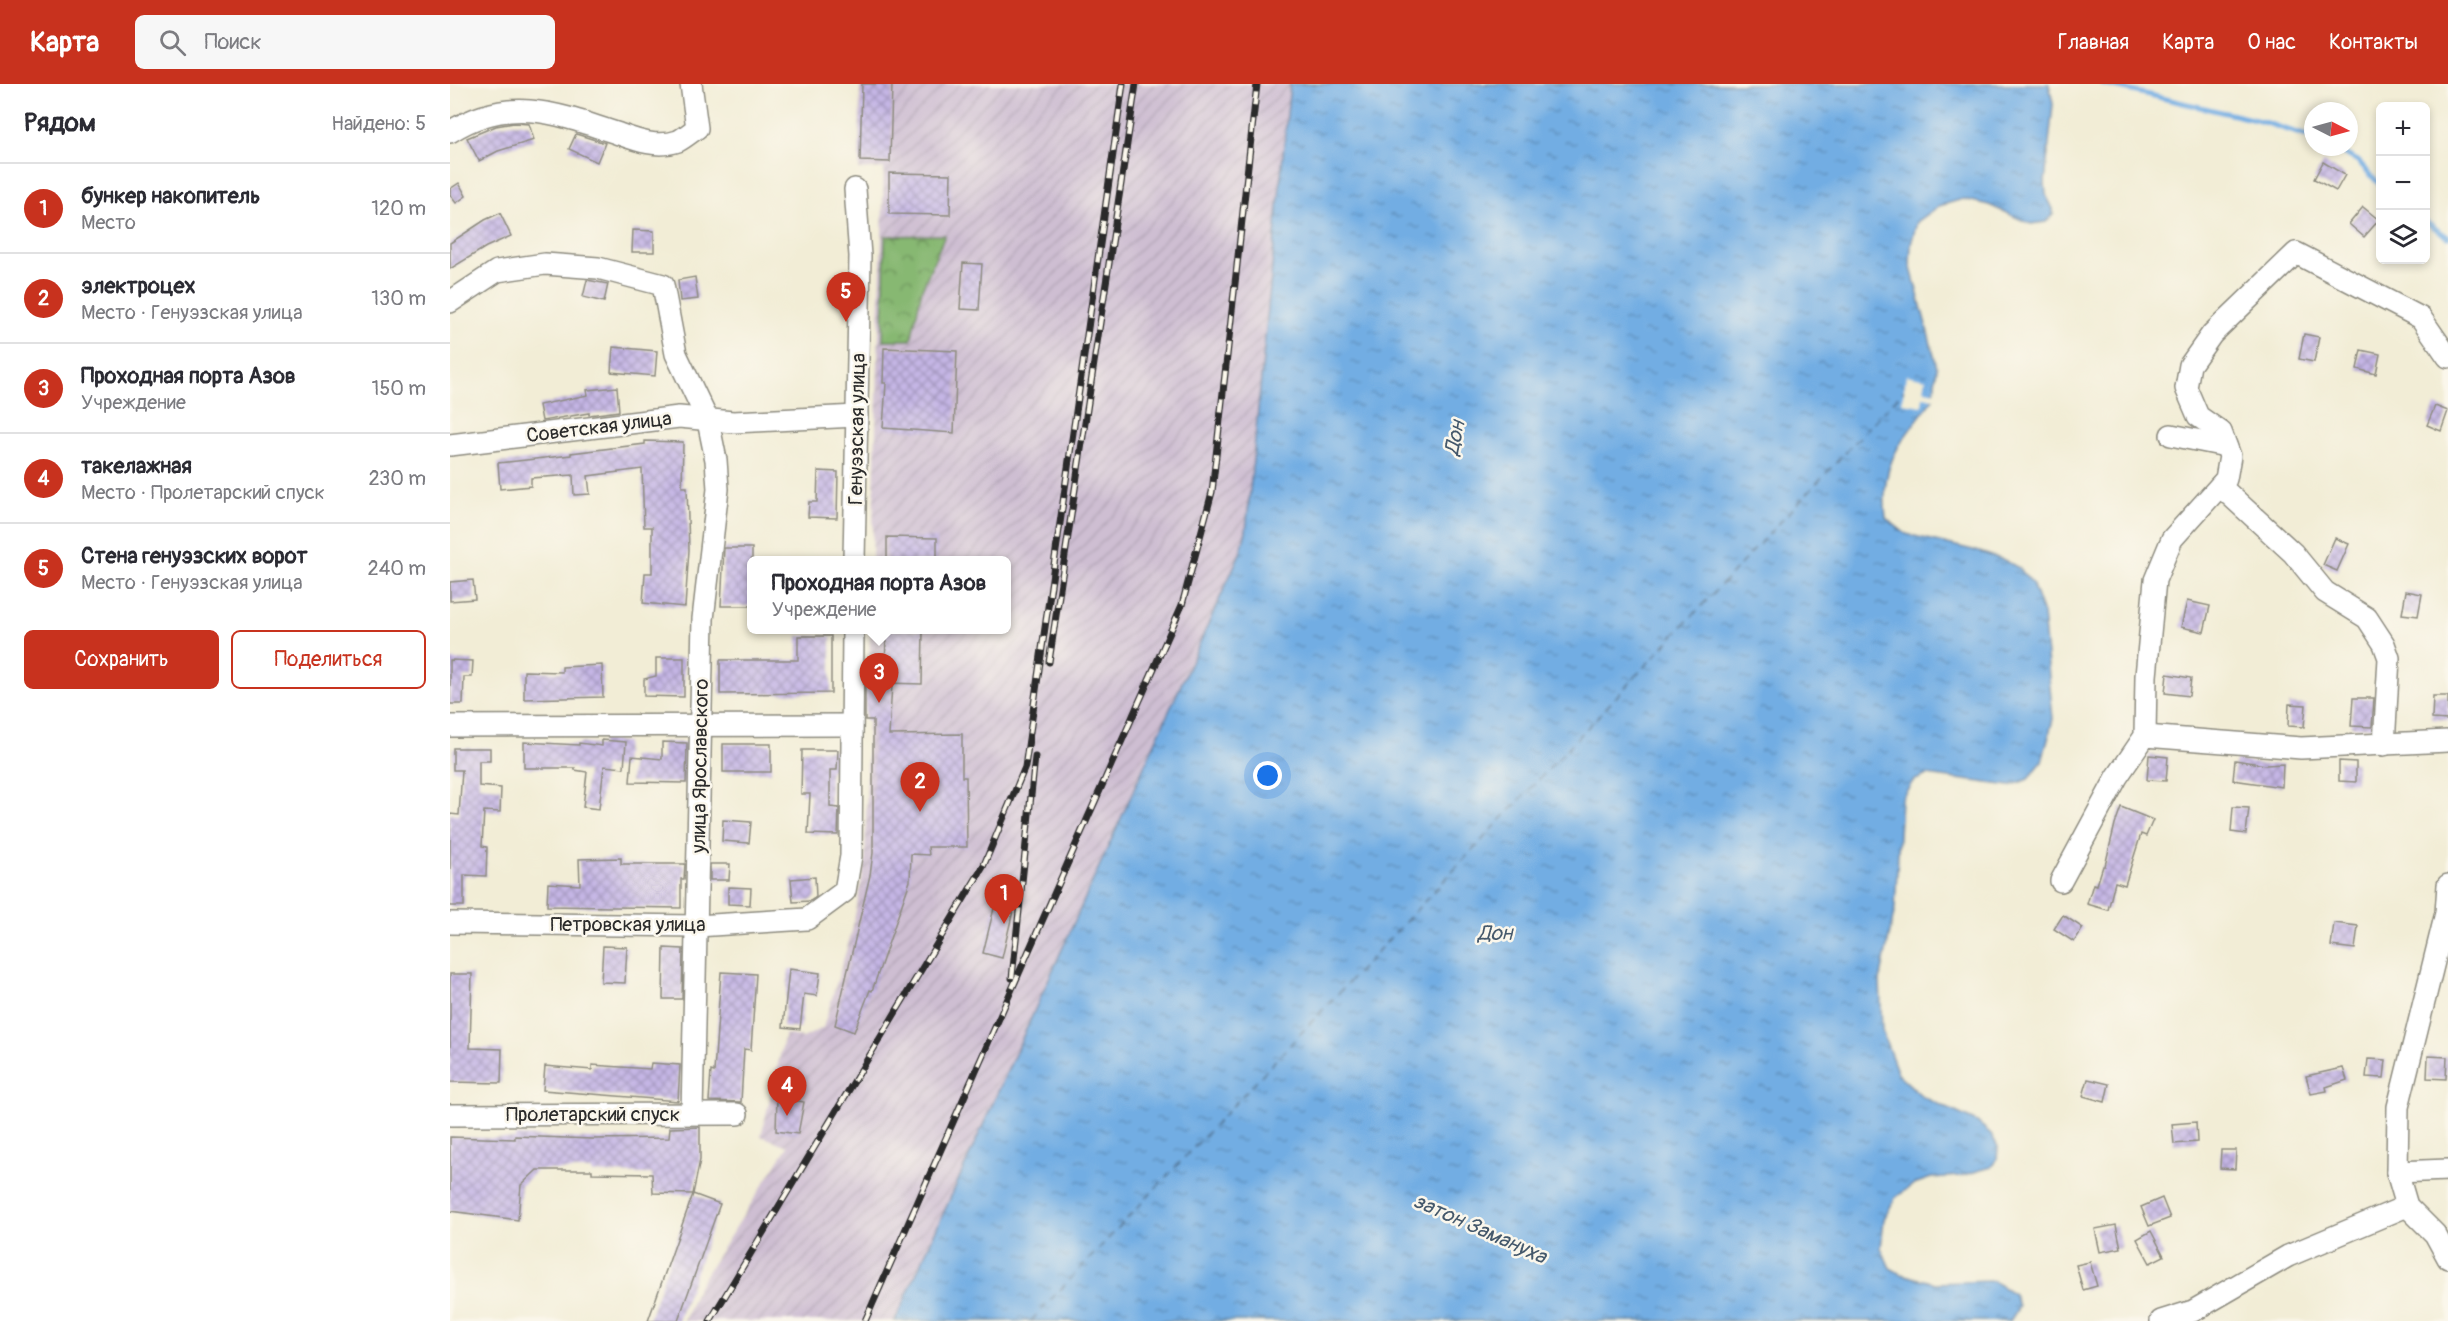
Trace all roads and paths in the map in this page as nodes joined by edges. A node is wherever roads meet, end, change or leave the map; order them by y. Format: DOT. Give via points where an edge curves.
graph roads {
  1 [pos="691,84"];
  2 [pos="450,132"];
  3 [pos="855,189"];
  4 [pos="450,302"];
  5 [pos="2448,357"];
  6 [pos="857,416"];
  7 [pos="708,421"];
  8 [pos="2171,435"];
  9 [pos="450,445"];
  10 [pos="2226,446"];
  11 [pos="2220,486"];
  12 [pos="854,556"];
  13 [pos="853,634"];
  14 [pos="701,725"];
  15 [pos="851,725"];
  16 [pos="450,726"];
  17 [pos="2145,736"];
  18 [pos="2448,741"];
  19 [pos="2384,745"];
  20 [pos="2061,881"];
  21 [pos="2448,885"];
  22 [pos="450,923"];
  23 [pos="697,926"];
  24 [pos="692,1113"];
  25 [pos="736,1114"];
  26 [pos="450,1115"];
  27 [pos="2448,1170"];
  28 [pos="2397,1172"];
  29 [pos="2407,1206"];
  30 [pos="2448,1258"];
  31 [pos="2161,1321"];
  1 -- 2 [label="street" via="697,128 678,141 651,144 531,109 467,121"];
  3 -- 6 [label="street, Генуэзская улица" via="860,256"];
  4 -- 7 [label="street, улица Ярославского" via="497,271 545,264 598,268 663,285 676,354"];
  5 -- 10 [label="street" via="2421,318 2296,253 2211,334 2190,365 2186,388 2198,416 2221,432"];
  6 -- 7 [label="street, Советская улица"];
  6 -- 12 [label="street, Генуэзская улица"];
  7 -- 9 [label="street, Советская улица" via="679,417"];
  7 -- 14 [label="street, улица Ярославского" via="718,489 704,619"];
  8 -- 10 [label="street"];
  10 -- 11 [label="street" via="2230,456 2226,479"];
  11 -- 17 [label="street" via="2172,539 2155,580"];
  11 -- 19 [label="street" via="2293,553 2325,592 2367,618 2384,644 2389,658"];
  13 -- 15 [label="street"];
  14 -- 15 [label="street"];
  14 -- 16 [label="street"];
  14 -- 23 [label="street, улица Ярославского"];
  15 -- 23 [label="street, Петровская улица" via="851,856 844,891 807,919"];
  17 -- 19 [label="street" via="2301,748"];
  17 -- 20 [label="street" via="2117,777"];
  18 -- 19 [label="street"];
  21 -- 28 [label="street" via="2446,913 2398,1107"];
  22 -- 23 [label="street, Петровская улица"];
  23 -- 24 [label="street, улица Ярославского"];
  24 -- 25 [label="street, Пролетарский спуск"];
  24 -- 26 [label="street, Пролетарский спуск"];
  27 -- 28 [label="street"];
  28 -- 29 [label="street"];
  29 -- 30 [label="street" via="2435,1234"];
  29 -- 31 [label="street" via="2288,1256 2193,1311"];
}
